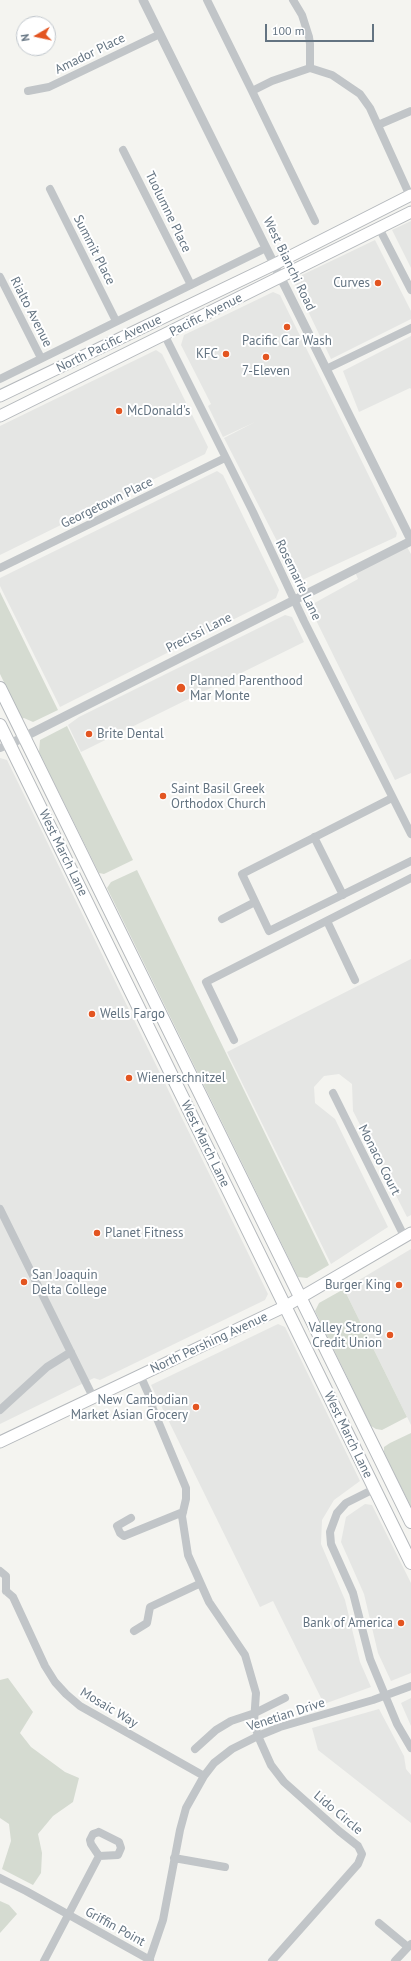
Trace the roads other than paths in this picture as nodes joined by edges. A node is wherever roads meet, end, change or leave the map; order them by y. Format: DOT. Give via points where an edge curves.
graph roads {
  1 [pos="143,0"];
  2 [pos="207,0"];
  3 [pos="293,0"];
  4 [pos="160,34"];
  5 [pos="310,68"];
  6 [pos="28,91"];
  7 [pos="252,91"];
  8 [pos="411,111"];
  9 [pos="378,125"];
  10 [pos="123,150"];
  11 [pos="50,189"];
  12 [pos="411,195"];
  13 [pos="411,212"];
  14 [pos="315,221"];
  15 [pos="379,228"];
  16 [pos="266,248"];
  17 [pos="275,264"];
  18 [pos="0,276"];
  19 [pos="281,277"];
  20 [pos="191,285"];
  21 [pos="411,290"];
  22 [pos="190,305"];
  23 [pos="116,322"];
  24 [pos="411,328"];
  25 [pos="165,336"];
  26 [pos="41,358"];
  27 [pos="326,369"];
  28 [pos="0,379"];
  29 [pos="0,396"];
  30 [pos="0,416"];
  31 [pos="225,458"];
  32 [pos="411,541"];
  33 [pos="0,568"];
  34 [pos="294,600"];
  35 [pos="0,688"];
  36 [pos="0,725"];
  37 [pos="24,737"];
  38 [pos="5,746"];
  39 [pos="392,798"];
  40 [pos="408,822"];
  41 [pos="411,834"];
  42 [pos="314,837"];
  43 [pos="411,861"];
  44 [pos="411,878"];
  45 [pos="343,895"];
  46 [pos="255,902"];
  47 [pos="222,919"];
  48 [pos="327,921"];
  49 [pos="355,980"];
  50 [pos="234,1040"];
  51 [pos="333,1094"];
  52 [pos="0,1209"];
  53 [pos="408,1234"];
  54 [pos="301,1298"];
  55 [pos="286,1306"];
  56 [pos="71,1352"];
  57 [pos="140,1375"];
  58 [pos="93,1397"];
  59 [pos="0,1410"];
  60 [pos="0,1442"];
  61 [pos="374,1489"];
  62 [pos="183,1512"];
  63 [pos="131,1518"];
  64 [pos="411,1522"];
  65 [pos="411,1563"];
  66 [pos="0,1571"];
  67 [pos="199,1584"];
  68 [pos="3,1591"];
  69 [pos="134,1631"];
  70 [pos="411,1686"];
  71 [pos="386,1696"];
  72 [pos="285,1698"];
  73 [pos="255,1713"];
  74 [pos="258,1736"];
  75 [pos="411,1748"];
  76 [pos="195,1749"];
  77 [pos="204,1776"];
  78 [pos="99,1856"];
  79 [pos="174,1858"];
  80 [pos="224,1867"];
  81 [pos="0,1878"];
  82 [pos="68,1915"];
  83 [pos="379,1924"];
  84 [pos="409,1945"];
  85 [pos="150,1960"];
  86 [pos="44,1961"];
  87 [pos="272,1961"];
  88 [pos="395,1961"];
  1 -- 4 [label="street, West Bianchi Road"];
  2 -- 7 [label="street"];
  3 -- 5 [label="street" via="302,15 309,37"];
  4 -- 6 [label="street, Amador Place" via="49,87"];
  4 -- 16 [label="street, West Bianchi Road"];
  5 -- 7 [label="street"];
  5 -- 9 [label="street" via="332,75 360,94"];
  7 -- 14 [label="street"];
  8 -- 9 [label="street"];
  9 -- 12 [label="street"];
  10 -- 20 [label="street, Tuolumne Place"];
  11 -- 23 [label="street, Summit Place"];
  12 -- 15 [label="main road" via="407,208"];
  12 -- 17 [label="main road, North Pacific Avenue"];
  13 -- 15 [label="main road, Pacific Avenue"];
  15 -- 19 [label="main road, Pacific Avenue"];
  15 -- 21 [label="street"];
  16 -- 17 [label="street, West Bianchi Road"];
  16 -- 20 [label="street"];
  17 -- 19 [label="street, West Bianchi Road"];
  17 -- 22 [label="main road, North Pacific Avenue"];
  18 -- 26 [label="street, Rialto Avenue"];
  19 -- 25 [label="main road, Pacific Avenue"];
  19 -- 27 [label="street, West Bianchi Road"];
  20 -- 23 [label="street"];
  22 -- 25 [label="main road" via="170,322 164,331"];
  22 -- 29 [label="main road, North Pacific Avenue"];
  23 -- 26 [label="street"];
  24 -- 27 [label="street"];
  25 -- 30 [label="main road, Pacific Avenue"];
  25 -- 31 [label="street, Rosemarie Lane"];
  26 -- 28 [label="street"];
  27 -- 32 [label="street, West Bianchi Road"];
  31 -- 33 [label="street, Georgetown Place"];
  31 -- 34 [label="street, Rosemarie Lane"];
  32 -- 34 [label="street, Precissi Lane"];
  34 -- 37 [label="street, Precissi Lane"];
  34 -- 39 [label="street, Rosemarie Lane"];
  35 -- 37 [label="main road, West March Lane"];
  36 -- 38 [label="main road, West March Lane"];
  37 -- 38 [label="street, Precissi Lane"];
  37 -- 54 [label="main road, West March Lane"];
  38 -- 55 [label="main road, West March Lane"];
  39 -- 40 [label="street, Rosemarie Lane"];
  39 -- 42 [label="street"];
  40 -- 41 [label="street, Rosemarie Lane"];
  42 -- 45 [label="street"];
  42 -- 46 [label="street" via="242,874"];
  43 -- 45 [label="street"];
  44 -- 48 [label="street"];
  45 -- 46 [label="street" via="269,931"];
  46 -- 47 [label="street"];
  48 -- 49 [label="street"];
  48 -- 50 [label="street" via="206,982"];
  51 -- 53 [label="street, Monaco Court"];
  52 -- 56 [label="street"];
  53 -- 54 [label="main road, North Pershing Avenue"];
  54 -- 55 [label="main road, North Pershing Avenue"];
  54 -- 64 [label="main road, West March Lane"];
  55 -- 57 [label="main road, North Pershing Avenue"];
  55 -- 61 [label="main road, West March Lane"];
  56 -- 58 [label="street"];
  56 -- 59 [label="street" via="48,1367"];
  57 -- 58 [label="main road, North Pershing Avenue"];
  57 -- 62 [label="street, Lido Circle" via="186,1488"];
  58 -- 60 [label="main road, North Pershing Avenue"];
  61 -- 65 [label="main road, West March Lane"];
  61 -- 71 [label="street" via="352,1499 341,1508 333,1520 330,1537 332,1549 353,1594 370,1659"];
  62 -- 63 [label="street" via="124,1536 117,1526"];
  62 -- 67 [label="street, Lido Circle" via="188,1555"];
  66 -- 68 [label="street" via="6,1576"];
  67 -- 69 [label="street" via="150,1607 146,1623"];
  67 -- 73 [label="street, Lido Circle" via="245,1655 256,1693"];
  68 -- 77 [label="street, Mosaic Way" via="13,1597 45,1666 66,1694 80,1706"];
  70 -- 71 [label="street, Venetian Drive"];
  71 -- 74 [label="street, Venetian Drive"];
  71 -- 75 [label="street" via="397,1724"];
  72 -- 73 [label="street"];
  73 -- 74 [label="street, Lido Circle" via="254,1722"];
  73 -- 76 [label="street" via="226,1724 210,1734"];
  74 -- 77 [label="street, Venetian Drive" via="232,1749"];
  74 -- 87 [label="street, Lido Circle" via="271,1765 284,1782 358,1846 362,1854 358,1864"];
  77 -- 79 [label="street, Venetian Drive" via="186,1808"];
  78 -- 82 [label="street, Griffin Point"];
  79 -- 80 [label="street"];
  79 -- 85 [label="street, Venetian Drive" via="163,1920"];
  81 -- 82 [label="street, Griffin Point"];
  82 -- 85 [label="street, Griffin Point"];
  82 -- 86 [label="street, Griffin Point"];
  83 -- 84 [label="street"];
  84 -- 88 [label="street"];
}
